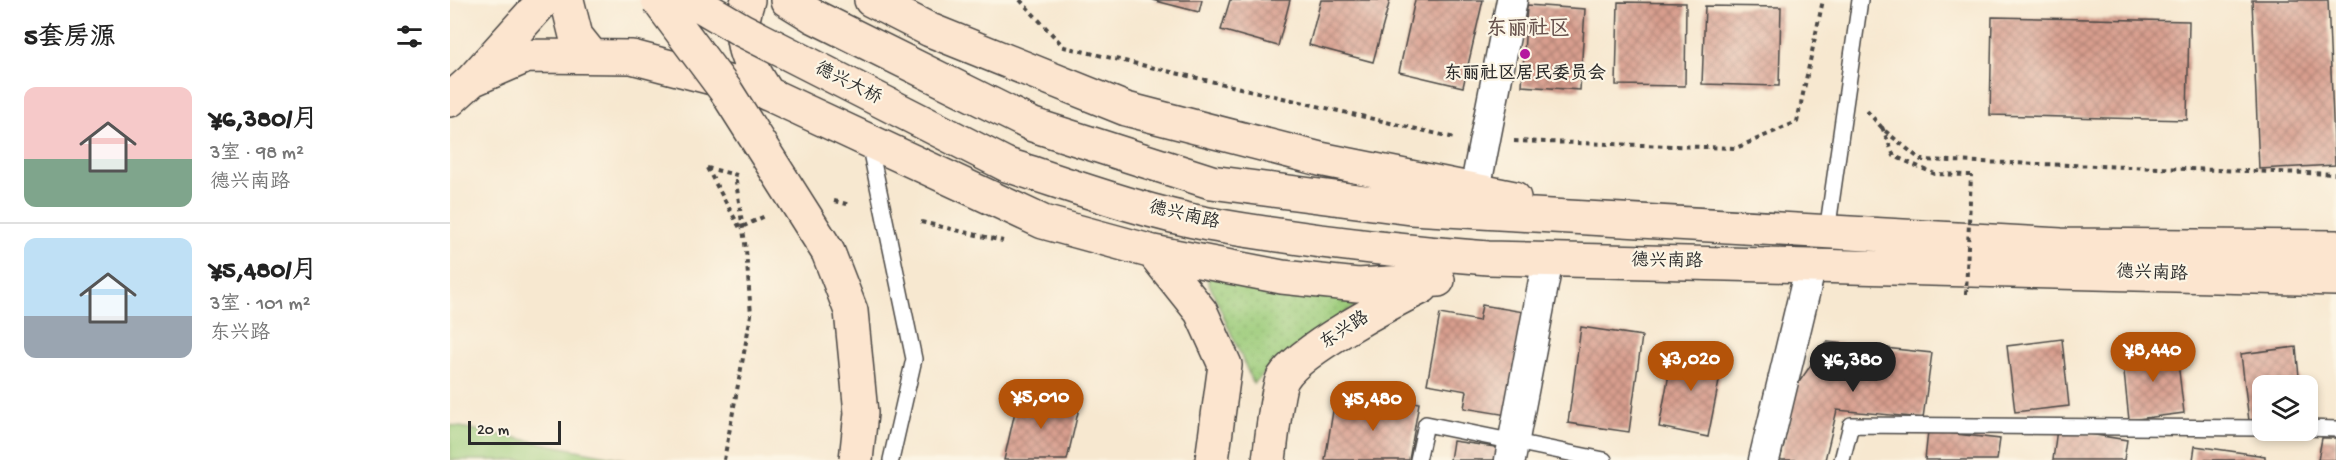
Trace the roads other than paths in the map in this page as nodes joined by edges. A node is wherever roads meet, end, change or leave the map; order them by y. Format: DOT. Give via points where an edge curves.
graph roads {
  1 [pos="544,0"];
  2 [pos="567,0"];
  3 [pos="658,0"];
  4 [pos="691,0"];
  5 [pos="748,0"];
  6 [pos="787,0"];
  7 [pos="871,0"];
  8 [pos="1860,0"];
  9 [pos="1504,2"];
  10 [pos="592,56"];
  11 [pos="461,90"];
  12 [pos="768,94"];
  13 [pos="869,142"];
  14 [pos="1007,165"];
  15 [pos="1475,190"];
  16 [pos="1630,221"];
  17 [pos="1827,232"];
  18 [pos="2336,247"];
  19 [pos="1154,252"];
  20 [pos="1488,258"];
  21 [pos="1548,259"];
  22 [pos="1811,265"];
  23 [pos="2336,279"];
  24 [pos="1438,280"];
  25 [pos="2252,428"];
  26 [pos="2318,428"];
  27 [pos="2336,429"];
  28 [pos="1511,451"];
  29 [pos="856,460"];
  30 [pos="891,460"];
  31 [pos="1212,460"];
  32 [pos="1269,460"];
  33 [pos="1418,460"];
  34 [pos="1604,460"];
  35 [pos="1764,460"];
  36 [pos="1842,460"];
  1 -- 11 [label="main road"];
  2 -- 10 [label="main road" via="576,36"];
  3 -- 29 [label="main road, bridge" via="726,91 828,252 851,311 861,413"];
  4 -- 14 [label="main road, 德兴大桥, bridge"];
  5 -- 12 [label="main road" via="742,17 741,43"];
  6 -- 16 [label="main road, 德兴南路" via="1033,125 1211,182 1411,208"];
  7 -- 15 [label="main road" via="930,30 1126,109 1320,159"];
  8 -- 17 [label="lane"];
  9 -- 15 [label="street"];
  10 -- 11 [label="main road" via="526,56"];
  10 -- 12 [label="main road" via="632,57"];
  12 -- 13 [label="main road"];
  13 -- 19 [label="main road" via="1042,222"];
  13 -- 30 [label="lane" via="914,359"];
  14 -- 20 [label="main road, 德兴南路" via="1208,224 1407,252"];
  15 -- 16 [label="main road"];
  16 -- 17 [label="main road, 德兴南路"];
  17 -- 18 [label="main road, 德兴南路" via="2061,245"];
  19 -- 24 [label="main road" via="1282,277 1347,284"];
  19 -- 31 [label="main road" via="1201,312 1225,364"];
  20 -- 21 [label="main road, 德兴南路"];
  20 -- 24 [label="main road, 东兴路"];
  21 -- 22 [label="main road, 德兴南路"];
  21 -- 28 [label="street"];
  22 -- 23 [label="main road, 德兴南路"];
  22 -- 35 [label="street"];
  24 -- 32 [label="main road, 东兴路" via="1342,330 1283,378"];
  25 -- 36 [label="lane" via="1851,425"];
  26 -- 27 [label="lane"];
  28 -- 33 [label="lane" via="1426,423"];
  28 -- 34 [label="lane"];
}
